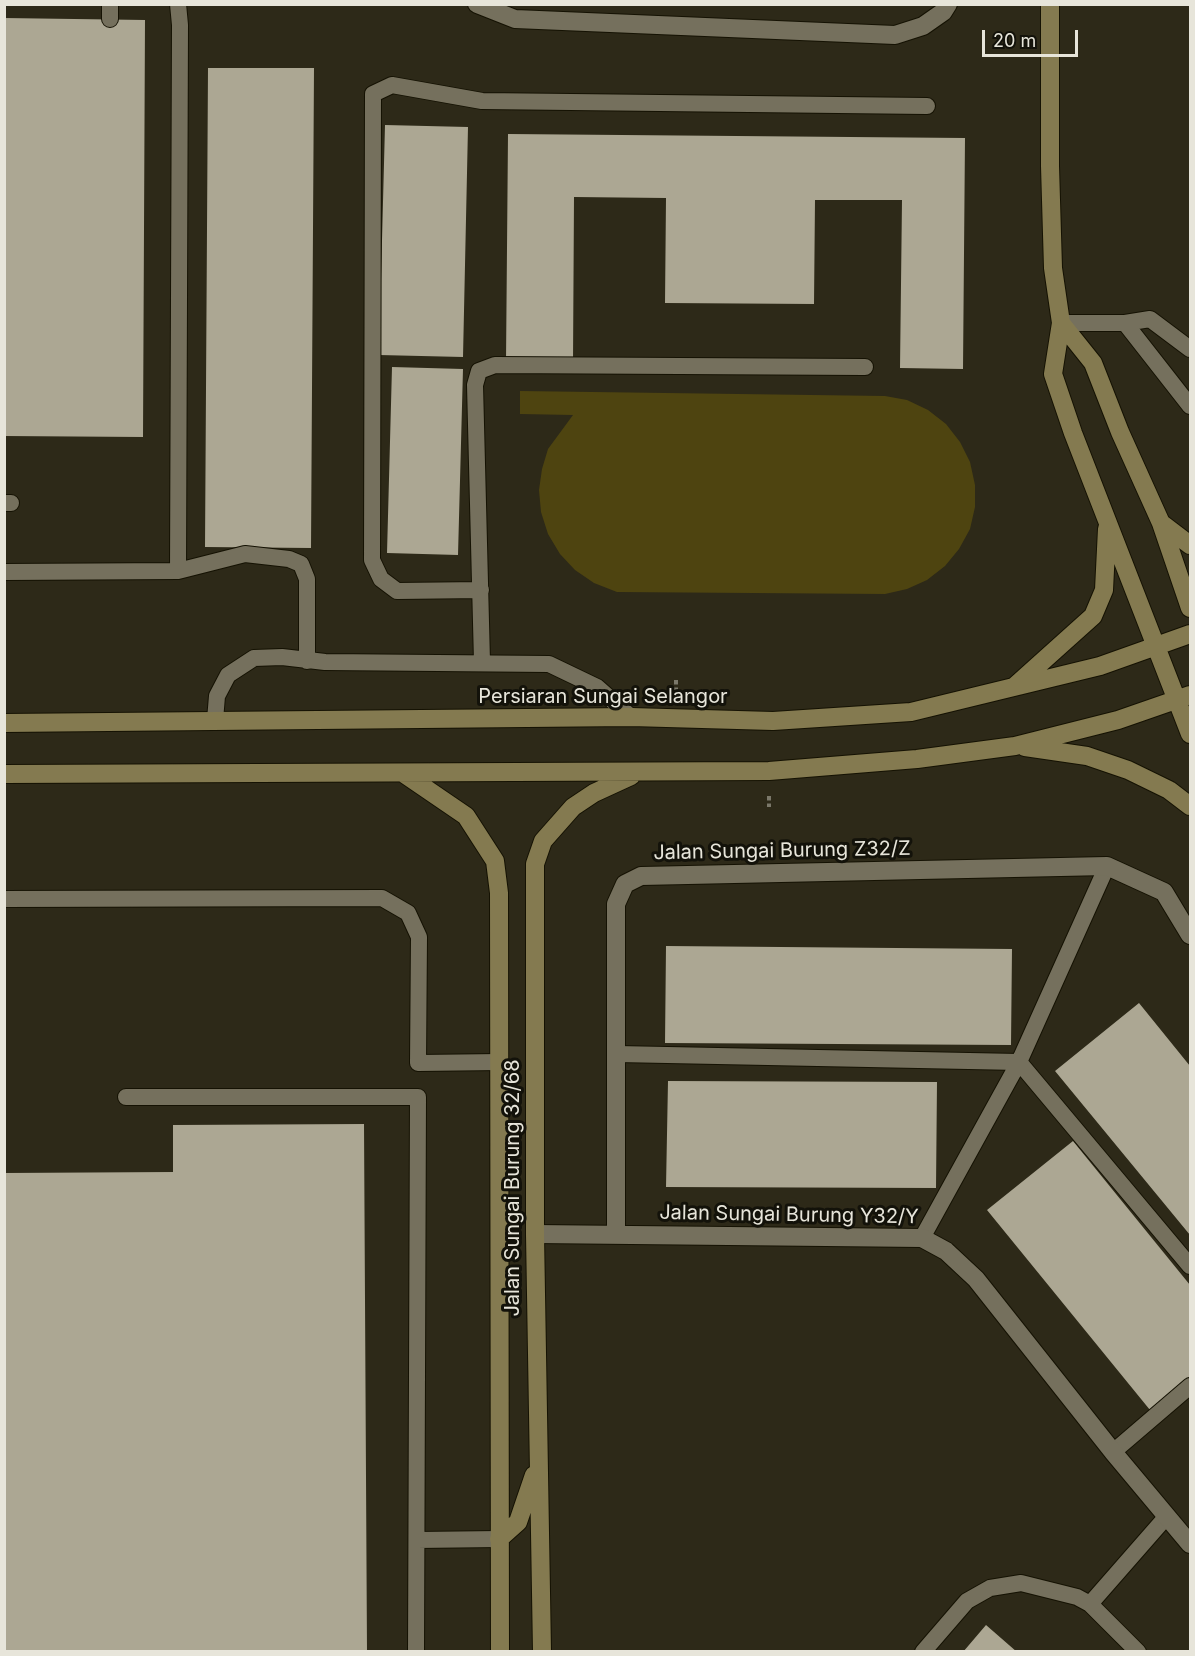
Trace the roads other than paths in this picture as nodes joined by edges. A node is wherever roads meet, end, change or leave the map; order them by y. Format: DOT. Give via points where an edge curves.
graph roads {
  1 [pos="177,4"];
  2 [pos="477,4"];
  3 [pos="948,4"];
  4 [pos="1050,4"];
  5 [pos="927,106"];
  6 [pos="1061,323"];
  7 [pos="1125,323"];
  8 [pos="1191,349"];
  9 [pos="865,367"];
  10 [pos="1191,406"];
  11 [pos="1107,523"];
  12 [pos="1161,523"];
  13 [pos="1191,545"];
  14 [pos="177,571"];
  15 [pos="4,572"];
  16 [pos="481,590"];
  17 [pos="1191,608"];
  18 [pos="1191,634"];
  19 [pos="1156,646"];
  20 [pos="307,661"];
  21 [pos="482,662"];
  22 [pos="1012,690"];
  23 [pos="1184,697"];
  24 [pos="631,717"];
  25 [pos="215,720"];
  26 [pos="4,723"];
  27 [pos="1191,734"];
  28 [pos="1015,746"];
  29 [pos="403,773"];
  30 [pos="635,773"];
  31 [pos="4,776"];
  32 [pos="1191,806"];
  33 [pos="1107,866"];
  34 [pos="4,899"];
  35 [pos="1191,935"];
  36 [pos="617,1054"];
  37 [pos="500,1062"];
  38 [pos="1019,1062"];
  39 [pos="126,1097"];
  40 [pos="616,1233"];
  41 [pos="535,1234"];
  42 [pos="922,1238"];
  43 [pos="1191,1266"];
  44 [pos="1191,1386"];
  45 [pos="1113,1452"];
  46 [pos="538,1462"];
  47 [pos="1167,1516"];
  48 [pos="499,1539"];
  49 [pos="417,1540"];
  50 [pos="1191,1544"];
  51 [pos="1090,1604"];
  52 [pos="416,1652"];
  53 [pos="500,1652"];
  54 [pos="542,1652"];
  55 [pos="923,1652"];
  56 [pos="1138,1652"];
  1 -- 14 [label="lane"];
  2 -- 3 [label="street" via="515,19 895,36 923,26 944,12"];
  4 -- 6 [label="street" via="1053,268"];
  5 -- 16 [label="lane" via="482,101 392,85 373,94 372,560 381,579 397,591"];
  6 -- 7 [label="lane"];
  6 -- 11 [label="street" via="1053,374"];
  6 -- 12 [label="street" via="1093,363"];
  7 -- 8 [label="lane" via="1149,319"];
  7 -- 10 [label="lane"];
  9 -- 16 [label="lane" via="495,365 479,371 475,385"];
  11 -- 19 [label="street"];
  11 -- 22 [label="street" via="1104,590 1093,616"];
  12 -- 13 [label="street"];
  12 -- 17 [label="street"];
  14 -- 15 [label="lane"];
  14 -- 20 [label="lane" via="245,554 301,564 307,579"];
  16 -- 21 [label="lane"];
  18 -- 19 [label="street, Persiaran Sungai Selangor"];
  19 -- 22 [label="street, Persiaran Sungai Selangor"];
  19 -- 23 [label="street"];
  20 -- 21 [label="lane"];
  20 -- 25 [label="lane" via="254,658 240,665 228,675 217,696"];
  21 -- 24 [label="lane" via="549,664 565,669 597,687"];
  22 -- 24 [label="street, Persiaran Sungai Selangor" via="911,712 773,722"];
  23 -- 27 [label="street"];
  23 -- 28 [label="street" via="1118,720"];
  24 -- 25 [label="street, Persiaran Sungai Selangor"];
  25 -- 26 [label="street, Persiaran Sungai Selangor"];
  28 -- 30 [label="street" via="917,759 769,771"];
  28 -- 32 [label="street" via="1087,756 1128,770"];
  29 -- 30 [label="street"];
  29 -- 31 [label="street"];
  29 -- 37 [label="street, Jalan Sungai Burung 32/68" via="466,816 495,861 499,893"];
  30 -- 41 [label="street, Jalan Sungai Burung 32/68" via="573,807 543,842 535,864"];
  33 -- 35 [label="street, Jalan Sungai Burung Z32/Z" via="1164,892"];
  33 -- 36 [label="street, Jalan Sungai Burung Z32/Z" via="641,876 625,884 616,904"];
  33 -- 38 [label="lane"];
  34 -- 37 [label="lane" via="382,898 408,913 419,937 418,1063"];
  36 -- 38 [label="lane"];
  36 -- 40 [label="street, Jalan Sungai Burung Z32/Z"];
  37 -- 48 [label="street, Jalan Sungai Burung 32/68"];
  38 -- 42 [label="lane"];
  38 -- 43 [label="lane"];
  39 -- 49 [label="lane" via="418,1097"];
  40 -- 41 [label="street, Jalan Sungai Burung Y32/Y"];
  40 -- 42 [label="street, Jalan Sungai Burung Y32/Y"];
  41 -- 46 [label="street, Jalan Sungai Burung 32/68"];
  42 -- 45 [label="street, Jalan Sungai Burung Y32/Y" via="946,1251 976,1280"];
  44 -- 45 [label="lane"];
  45 -- 47 [label="street, Jalan Sungai Burung Y32/Y"];
  46 -- 48 [label="street" via="518,1522"];
  46 -- 54 [label="street, Jalan Sungai Burung 32/68"];
  47 -- 50 [label="street, Jalan Sungai Burung Y32/Y"];
  47 -- 51 [label="lane"];
  48 -- 49 [label="lane"];
  48 -- 53 [label="street, Jalan Sungai Burung 32/68"];
  49 -- 52 [label="lane"];
  51 -- 55 [label="lane" via="1021,1583 990,1588 967,1601"];
  51 -- 56 [label="lane"];
}
